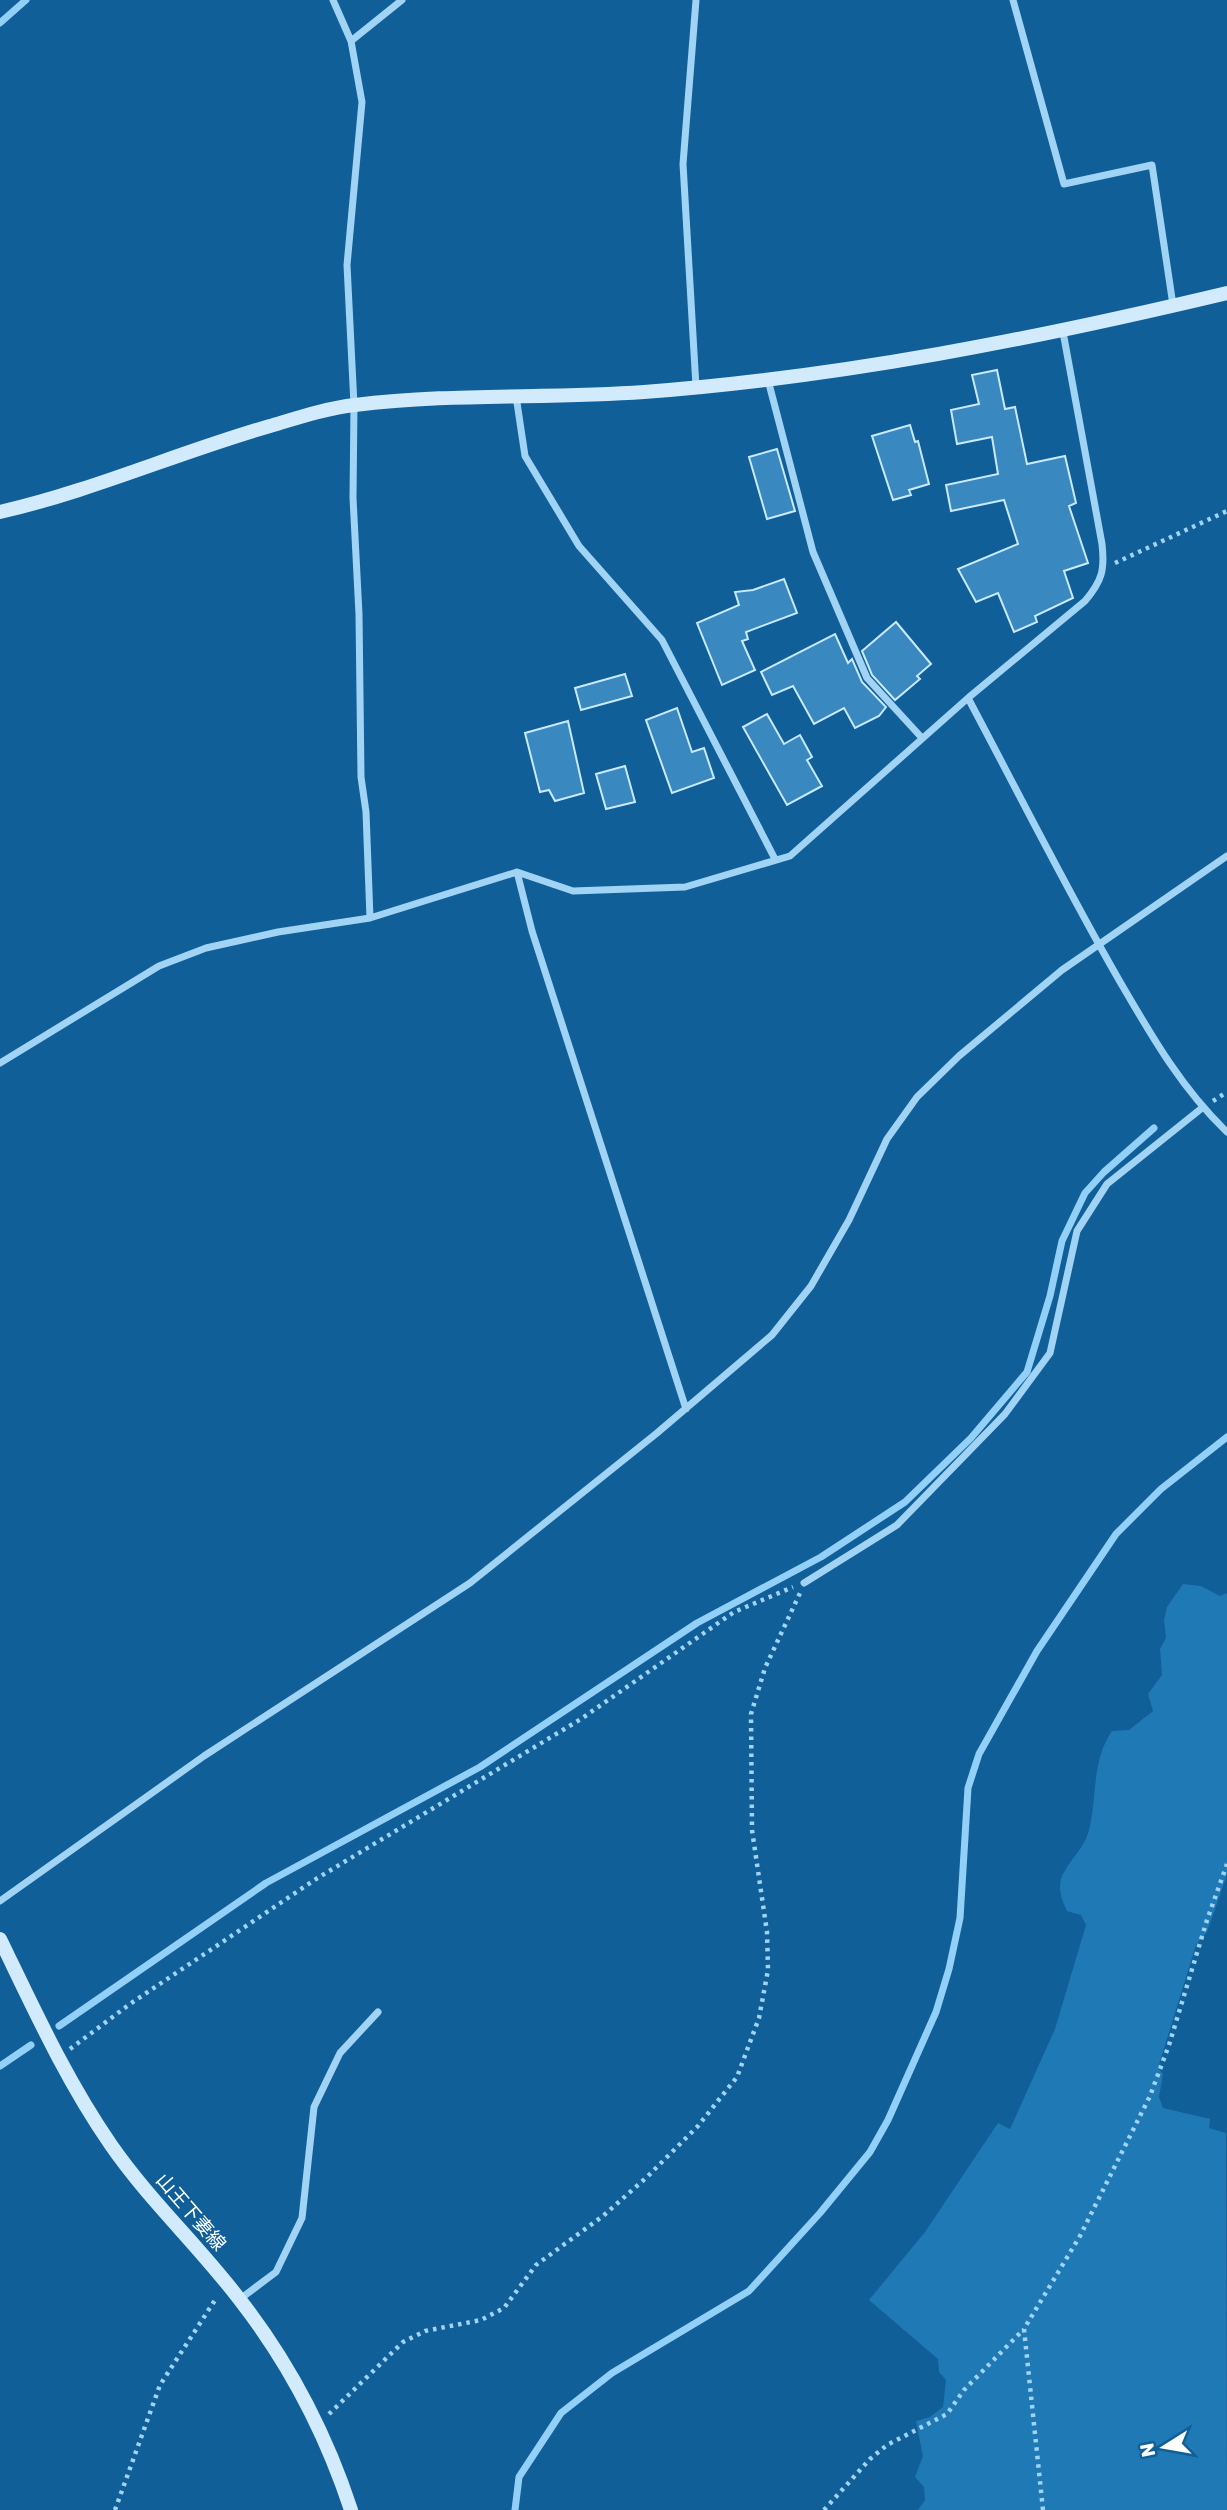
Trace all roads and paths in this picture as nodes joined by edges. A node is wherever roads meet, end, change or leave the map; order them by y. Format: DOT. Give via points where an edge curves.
graph roads {
  1 [pos="333,0"];
  2 [pos="402,0"];
  3 [pos="696,0"];
  4 [pos="1013,0"];
  5 [pos="351,41"];
  6 [pos="1227,293"];
  7 [pos="1173,306"];
  8 [pos="1063,332"];
  9 [pos="768,380"];
  10 [pos="696,387"];
  11 [pos="516,396"];
  12 [pos="354,405"];
  13 [pos="1227,511"];
  14 [pos="0,512"];
  15 [pos="1105,568"];
  16 [pos="968,698"];
  17 [pos="922,738"];
  18 [pos="1227,856"];
  19 [pos="775,859"];
  20 [pos="517,872"];
  21 [pos="370,918"];
  22 [pos="1099,945"];
  23 [pos="0,1063"];
  24 [pos="1202,1108"];
  25 [pos="1227,1132"];
  26 [pos="686,1409"];
  27 [pos="804,1583"];
  28 [pos="1227,1864"];
  29 [pos="0,1900"];
  30 [pos="0,1939"];
  31 [pos="378,2012"];
  32 [pos="59,2058"];
  33 [pos="228,2284"];
  34 [pos="240,2299"];
  35 [pos="1024,2329"];
  36 [pos="318,2426"];
  37 [pos="116,2510"];
  38 [pos="351,2510"];
  39 [pos="824,2510"];
  40 [pos="1043,2510"];
  1 -- 5 [label="street"];
  2 -- 5 [label="street"];
  3 -- 10 [label="street" via="683,164"];
  4 -- 7 [label="street" via="1064,184 1152,165"];
  5 -- 12 [label="street" via="362,102 347,265"];
  6 -- 7 [label="street"];
  7 -- 8 [label="street"];
  8 -- 9 [label="street" via="917,360"];
  8 -- 15 [label="street"];
  9 -- 10 [label="street"];
  9 -- 17 [label="street" via="813,552 867,678"];
  10 -- 11 [label="street"];
  11 -- 12 [label="street"];
  11 -- 19 [label="street" via="525,456 579,546 663,640"];
  12 -- 14 [label="street" via="239,435 53,500"];
  12 -- 21 [label="street" via="361,777"];
  13 -- 15 [label="path"];
  15 -- 16 [label="street" via="1101,582 1086,601"];
  16 -- 17 [label="street"];
  16 -- 22 [label="street"];
  17 -- 19 [label="street" via="790,856"];
  18 -- 22 [label="street"];
  19 -- 20 [label="street" via="685,887 573,891"];
  20 -- 21 [label="street"];
  20 -- 26 [label="street"];
  21 -- 23 [label="street" via="206,948 159,966"];
  22 -- 24 [label="street" via="1162,1054"];
  22 -- 26 [label="street" via="969,1047 917,1097 887,1139 811,1286 772,1335"];
  24 -- 25 [label="street"];
  24 -- 27 [label="street" via="1107,1184 1077,1231 1050,1353 1005,1414 897,1525"];
  26 -- 29 [label="street" via="470,1583 204,1756"];
  27 -- 32 [label="path" via="734,1612 580,1719 304,1887 130,2004"];
  27 -- 36 [label="path" via="765,1668 751,1714 752,1830 768,1970 759,2018 737,2077 698,2126 647,2177 537,2265 504,2308 481,2320 425,2331 403,2342"];
  28 -- 35 [label="path" via="1150,2096 1080,2236"];
  30 -- 32 [label="street, 山王下妻線"];
  31 -- 34 [label="street" via="340,2053 314,2107 302,2218 276,2272"];
  32 -- 33 [label="street, 山王下妻線" via="111,2145"];
  33 -- 34 [label="street, 山王下妻線"];
  33 -- 37 [label="path" via="160,2385"];
  34 -- 36 [label="street, 山王下妻線" via="271,2341"];
  35 -- 39 [label="path" via="964,2390 947,2414 887,2445"];
  35 -- 40 [label="path"];
  36 -- 38 [label="street, 山王下妻線"];
}
